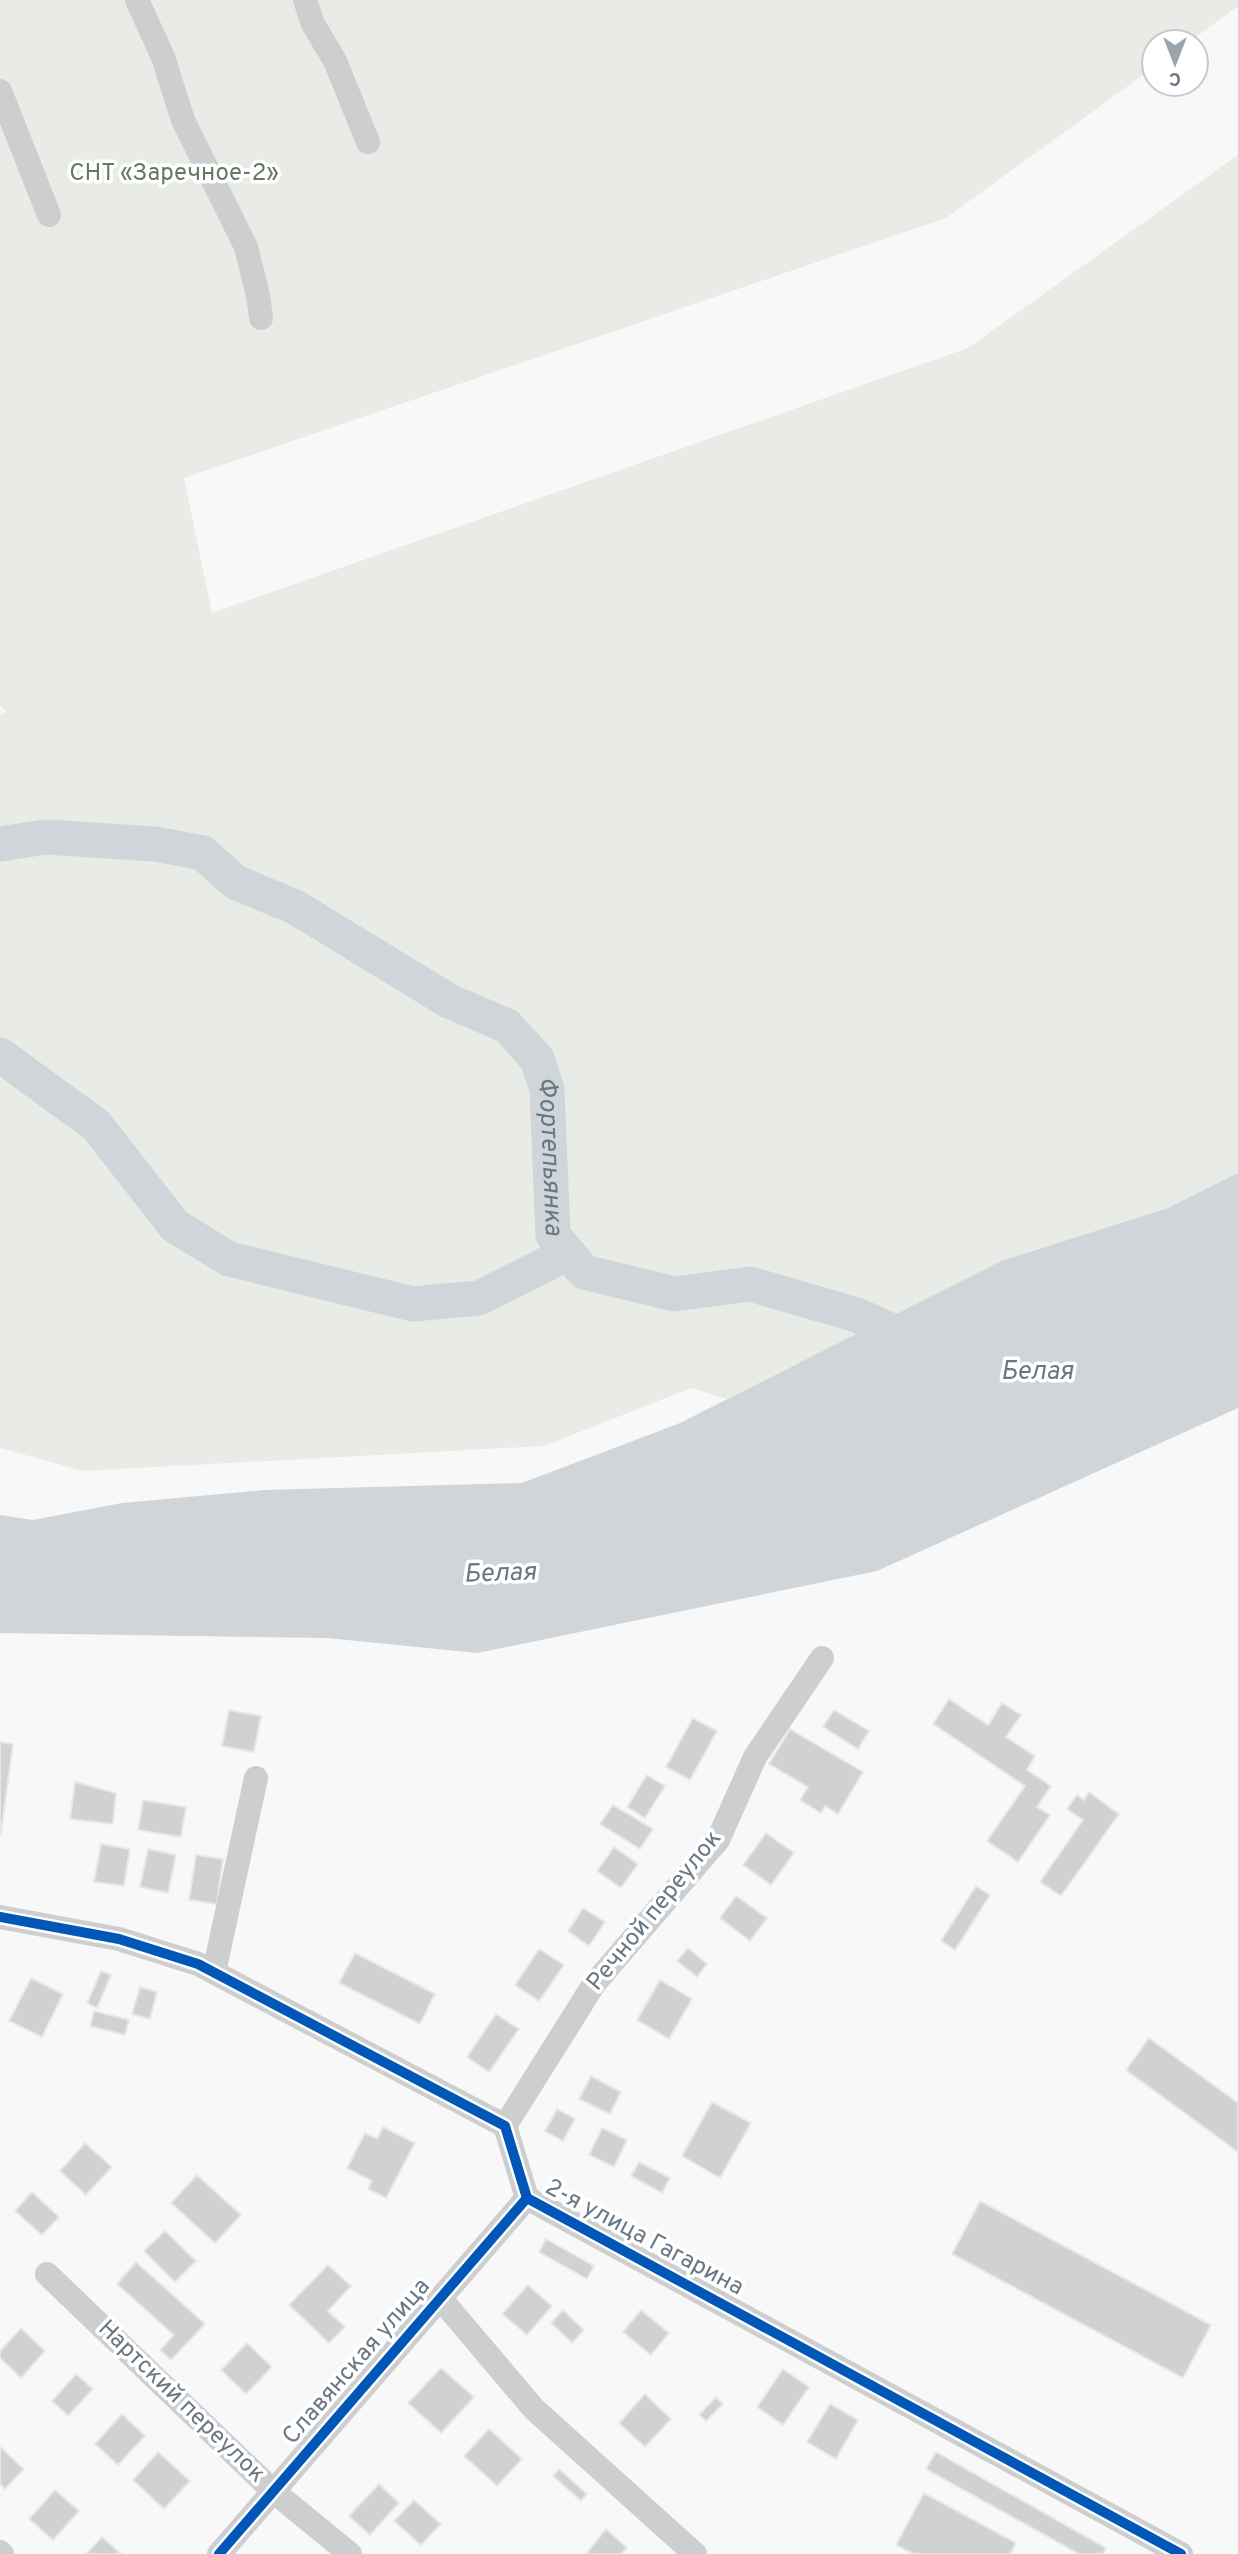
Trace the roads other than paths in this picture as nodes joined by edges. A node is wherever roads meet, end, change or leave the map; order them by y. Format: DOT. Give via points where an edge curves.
graph roads {
  1 [pos="137,0"];
  2 [pos="305,0"];
  3 [pos="0,91"];
  4 [pos="368,142"];
  5 [pos="49,215"];
  6 [pos="261,318"];
  7 [pos="822,1658"];
  8 [pos="256,1778"];
  9 [pos="0,1917"];
  10 [pos="214,1972"];
  11 [pos="505,2126"];
  12 [pos="527,2198"];
  13 [pos="47,2274"];
  14 [pos="440,2298"];
  15 [pos="273,2491"];
  16 [pos="219,2554"];
  17 [pos="350,2554"];
  18 [pos="695,2554"];
  19 [pos="1181,2554"];
  1 -- 6 [label="street" via="163,57 183,120 246,247"];
  2 -- 4 [label="street"];
  3 -- 5 [label="street"];
  7 -- 11 [label="street, Речной переулок" via="755,1757 718,1840 594,1984"];
  8 -- 10 [label="street"];
  9 -- 10 [label="street" via="119,1939"];
  10 -- 11 [label="street"];
  11 -- 12 [label="street, 2-я улица Гагарина"];
  12 -- 14 [label="street, Славянская улица"];
  12 -- 19 [label="street, 2-я улица Гагарина"];
  13 -- 15 [label="street, Нартский переулок"];
  14 -- 15 [label="street, Славянская улица"];
  14 -- 18 [label="street" via="534,2409"];
  15 -- 16 [label="street, Славянская улица"];
  15 -- 17 [label="street, Нартский переулок"];
}
